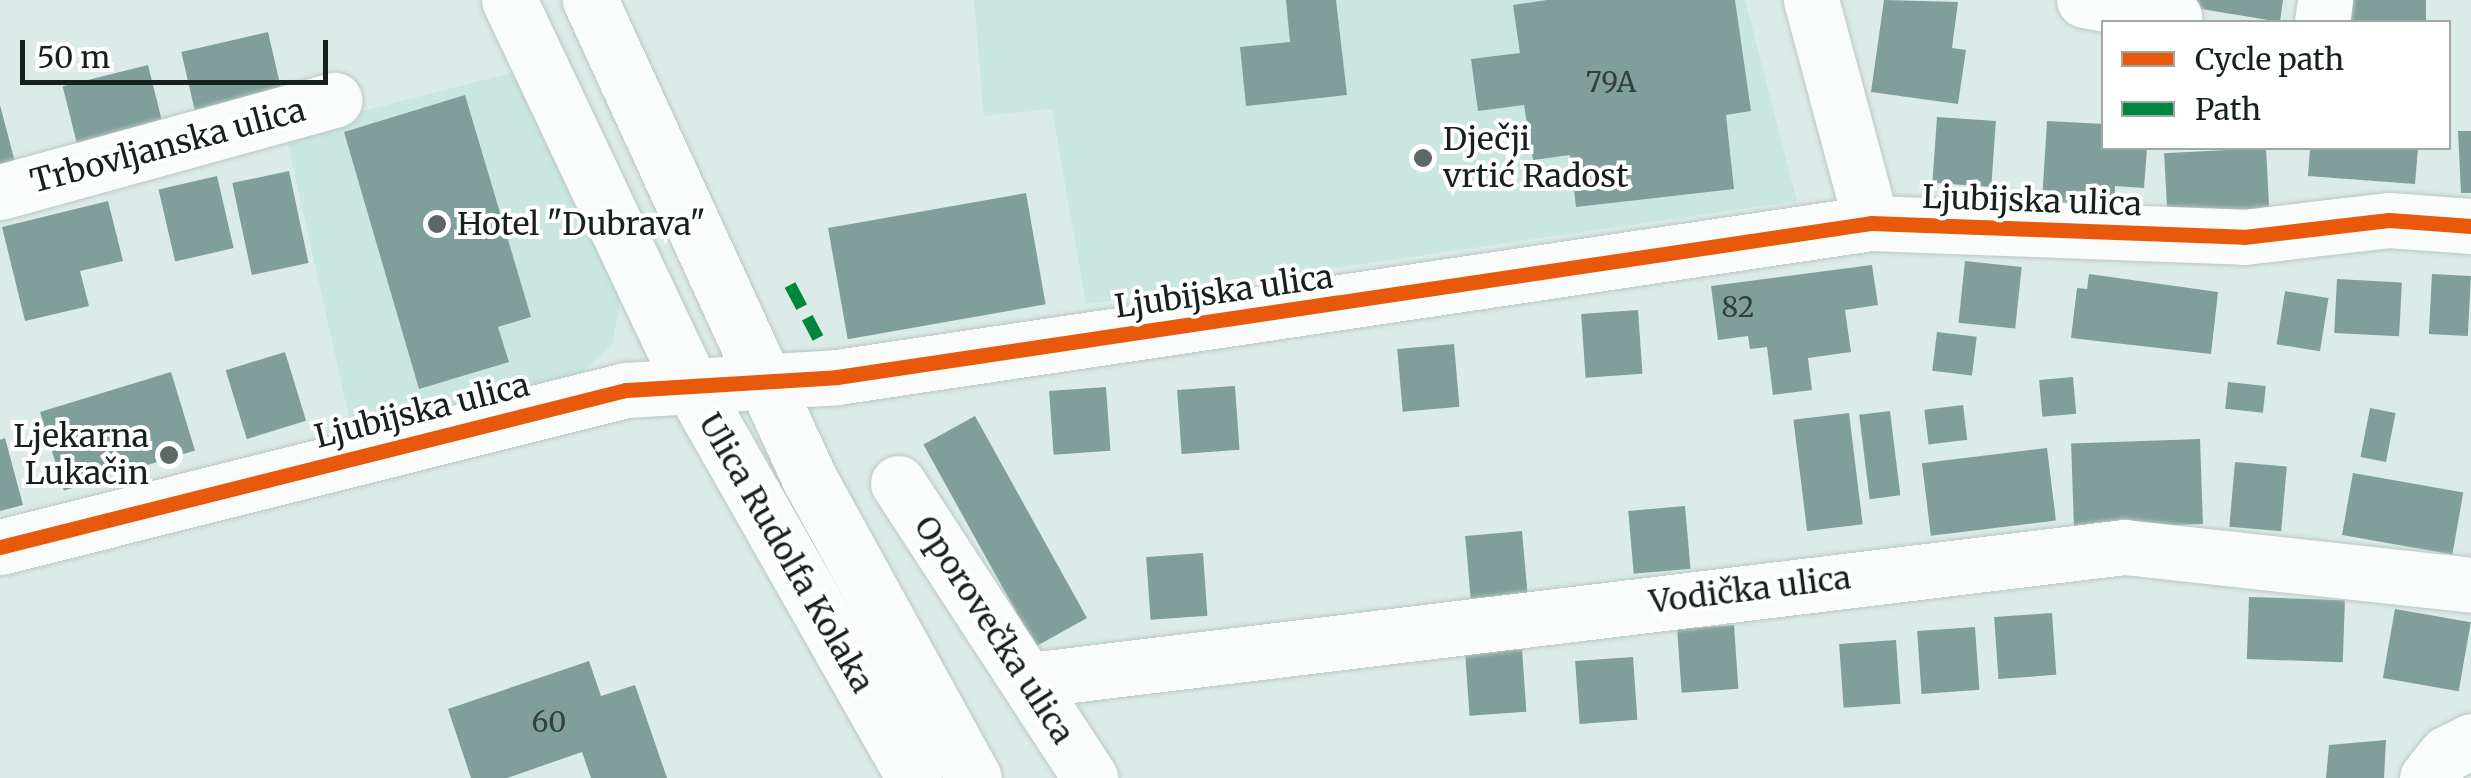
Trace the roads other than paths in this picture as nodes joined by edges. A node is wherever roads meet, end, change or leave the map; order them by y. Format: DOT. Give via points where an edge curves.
graph roads {
  1 [pos="508,0"];
  2 [pos="590,0"];
  3 [pos="1811,0"];
  4 [pos="2084,0"];
  5 [pos="2174,17"];
  6 [pos="335,100"];
  7 [pos="0,192"];
  8 [pos="1871,222"];
  9 [pos="2471,226"];
  10 [pos="763,381"];
  11 [pos="691,385"];
  12 [pos="898,483"];
  13 [pos="0,547"];
  14 [pos="2471,585"];
  15 [pos="1030,680"];
  16 [pos="2471,742"];
  17 [pos="914,778"];
  18 [pos="974,778"];
  19 [pos="1090,778"];
  20 [pos="2427,778"];
  1 -- 11 [label="street, Ulica Rudolfa Kolaka"];
  2 -- 10 [label="street, Ulica Rudolfa Kolaka"];
  3 -- 8 [label="street"];
  4 -- 5 [label="street"];
  6 -- 7 [label="street, Trbovljanska ulica"];
  8 -- 9 [label="street, Ljubijska ulica" via="2244,238 2388,220"];
  8 -- 10 [label="street, Ljubijska ulica" via="837,377"];
  10 -- 11 [label="street, Ljubijska ulica"];
  10 -- 18 [label="street, Ulica Rudolfa Kolaka" via="820,500"];
  11 -- 13 [label="street, Ljubijska ulica" via="626,390"];
  11 -- 17 [label="street, Ulica Rudolfa Kolaka"];
  12 -- 15 [label="street, Oporovečka ulica"];
  14 -- 15 [label="street, Vodička ulica" via="2124,547"];
  15 -- 19 [label="street, Oporovečka ulica"];
  16 -- 20 [label="street" via="2446,754"];
}
